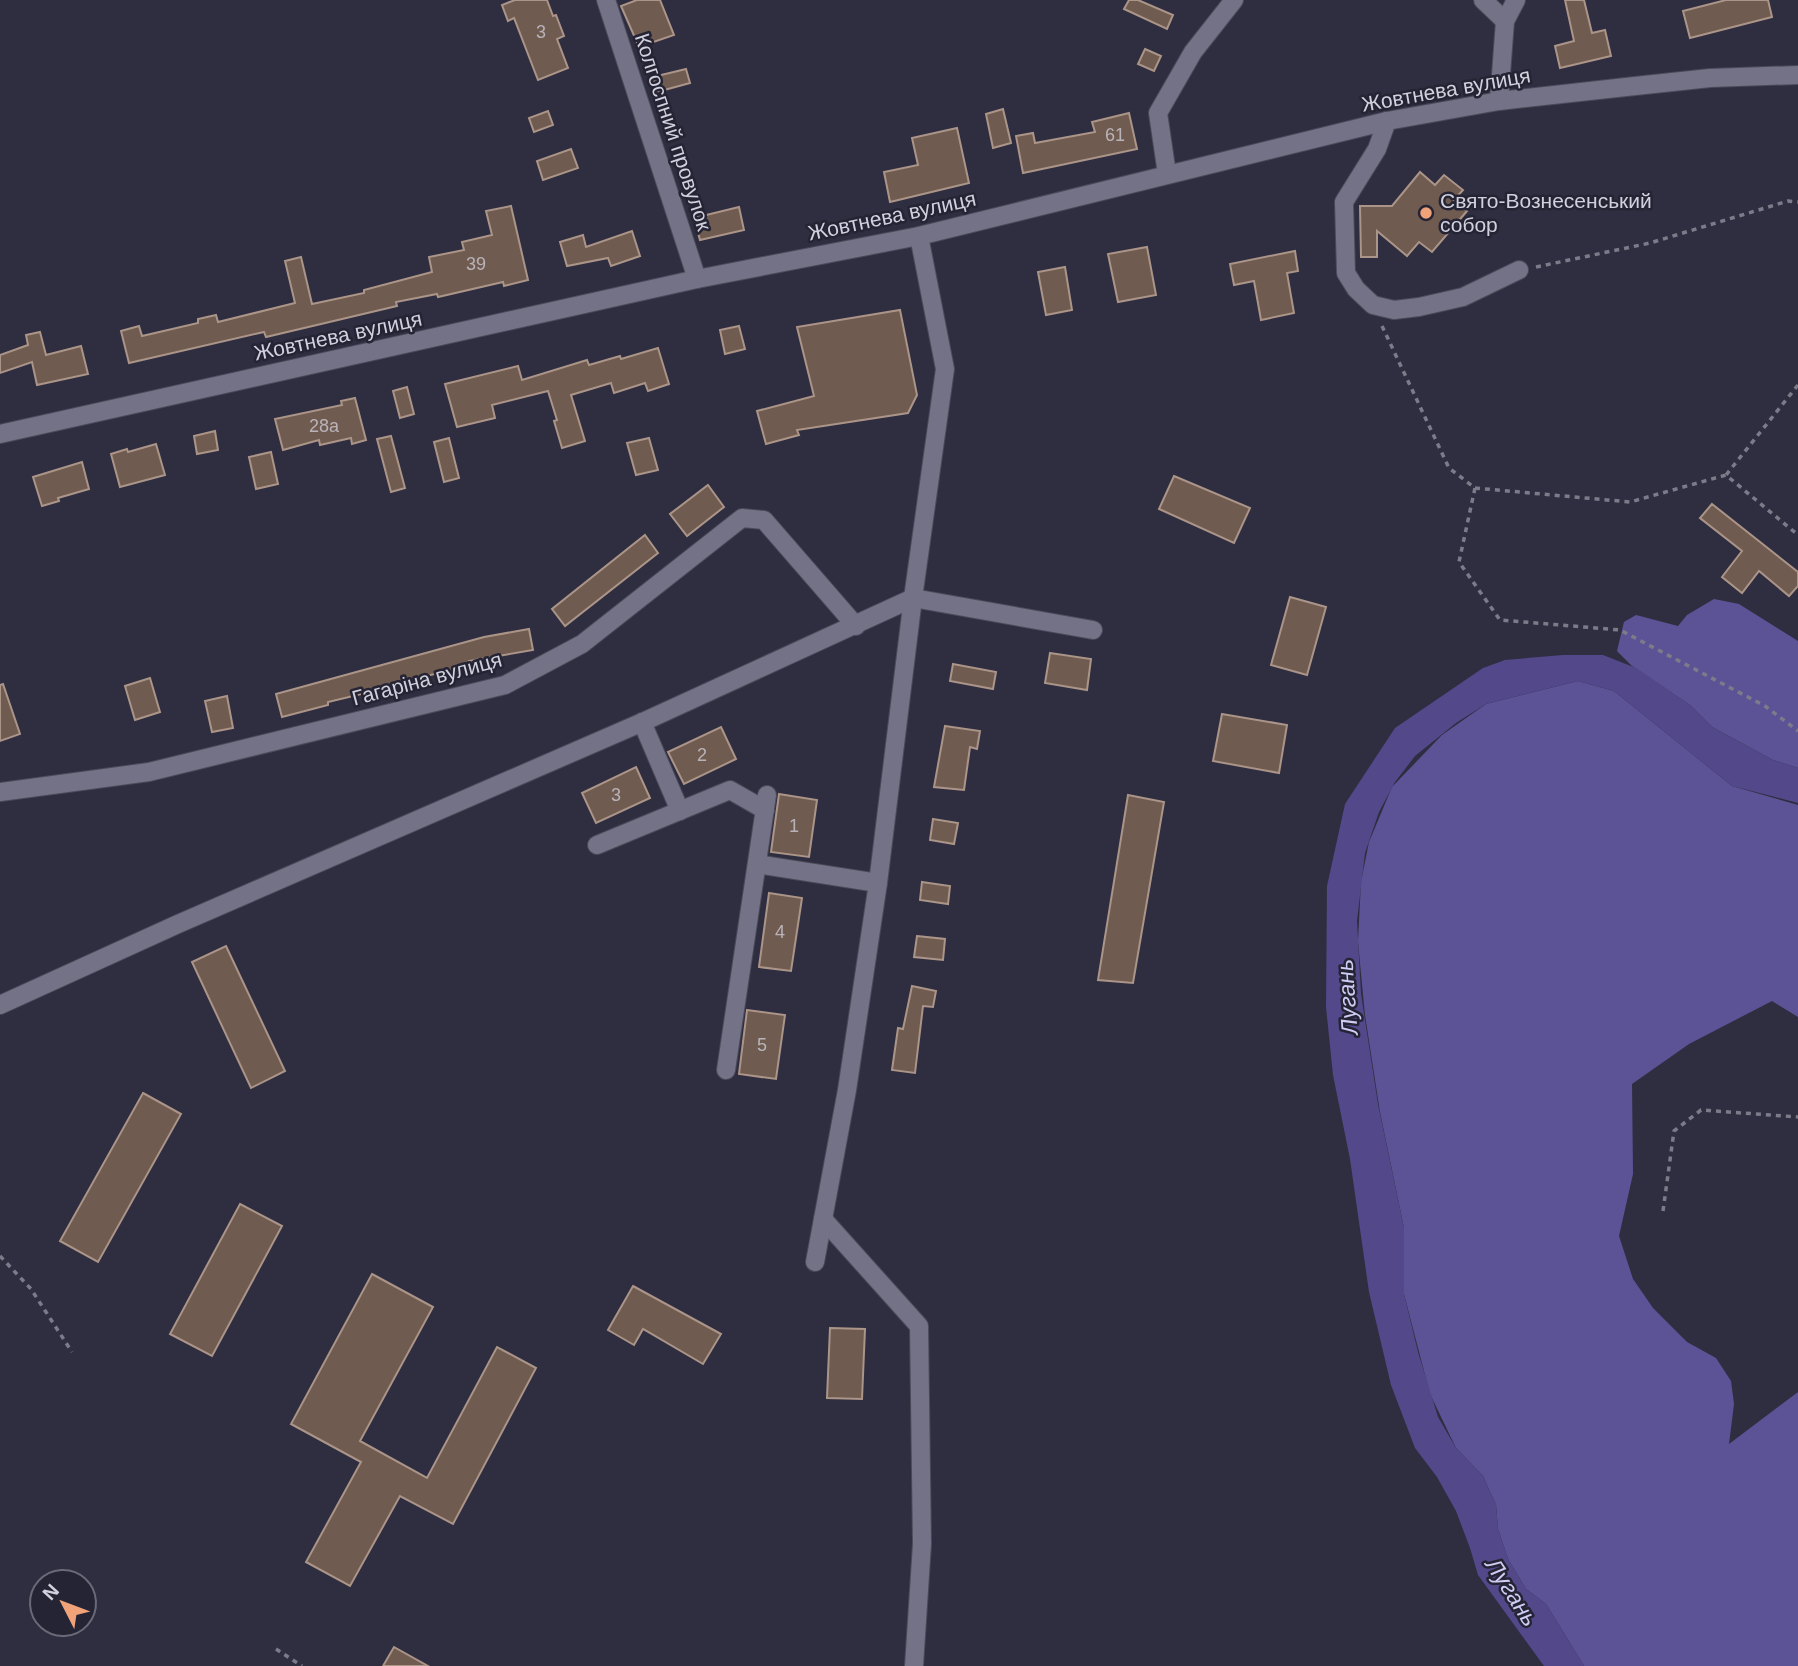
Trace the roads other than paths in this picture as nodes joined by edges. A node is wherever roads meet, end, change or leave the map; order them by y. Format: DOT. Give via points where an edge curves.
graph roads {
  1 [pos="606,0"];
  2 [pos="1234,0"];
  3 [pos="1483,0"];
  4 [pos="1516,0"];
  5 [pos="1505,20"];
  6 [pos="1798,75"];
  7 [pos="1499,102"];
  8 [pos="1387,121"];
  9 [pos="1167,174"];
  10 [pos="919,236"];
  11 [pos="1518,270"];
  12 [pos="697,279"];
  13 [pos="0,435"];
  14 [pos="913,598"];
  15 [pos="856,626"];
  16 [pos="1093,630"];
  17 [pos="642,722"];
  18 [pos="0,792"];
  19 [pos="680,811"];
  20 [pos="597,845"];
  21 [pos="757,864"];
  22 [pos="878,883"];
  23 [pos="0,1005"];
  24 [pos="726,1070"];
  25 [pos="822,1219"];
  26 [pos="815,1262"];
  27 [pos="914,1666"];
  1 -- 12 [label="street, Колгоспний провулок"];
  2 -- 9 [label="street" via="1193,52 1158,113"];
  3 -- 5 [label="street"];
  4 -- 5 [label="street"];
  5 -- 7 [label="street"];
  6 -- 7 [label="street, Жовтнева вулиця" via="1710,78"];
  7 -- 8 [label="street, Жовтнева вулиця"];
  8 -- 9 [label="street, Жовтнева вулиця"];
  8 -- 11 [label="street" via="1377,149 1344,202 1346,273 1356,289 1373,305 1394,310 1462,297"];
  9 -- 10 [label="street, Жовтнева вулиця"];
  10 -- 12 [label="street, Жовтнева вулиця"];
  10 -- 14 [label="street" via="945,369"];
  12 -- 13 [label="street, Жовтнева вулиця"];
  14 -- 15 [label="street"];
  14 -- 16 [label="street"];
  14 -- 22 [label="street"];
  15 -- 17 [label="street"];
  15 -- 18 [label="street, Гагаріна вулиця" via="764,520 742,518 582,644 505,685 149,772"];
  17 -- 19 [label="street"];
  17 -- 23 [label="street"];
  19 -- 20 [label="street"];
  19 -- 21 [label="street" via="730,790 766,803"];
  21 -- 22 [label="street"];
  21 -- 24 [label="street"];
  22 -- 25 [label="street"];
  25 -- 26 [label="street"];
  25 -- 27 [label="street" via="919,1326 922,1544"];
}
